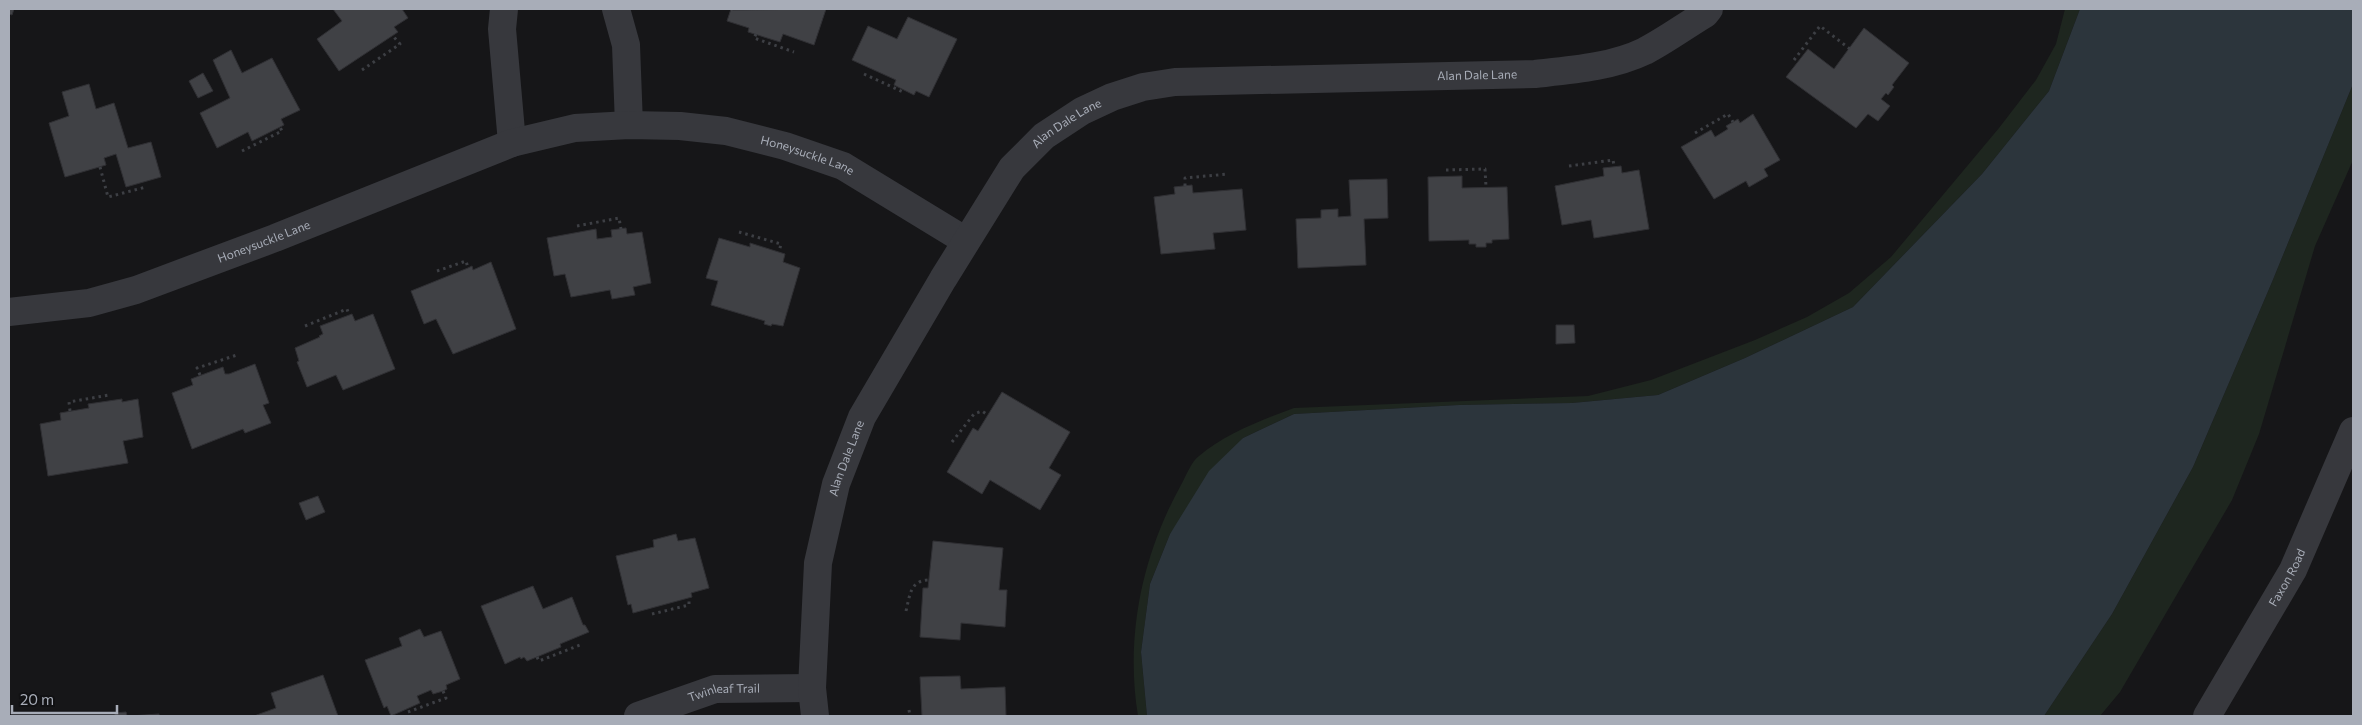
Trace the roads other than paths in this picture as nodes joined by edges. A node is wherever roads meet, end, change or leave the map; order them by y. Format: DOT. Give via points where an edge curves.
graph roads {
  1 [pos="504,9"];
  2 [pos="616,9"];
  3 [pos="1709,9"];
  4 [pos="629,125"];
  5 [pos="512,143"];
  6 [pos="966,241"];
  7 [pos="9,312"];
  8 [pos="2353,431"];
  9 [pos="812,688"];
  10 [pos="638,716"];
  11 [pos="815,716"];
  12 [pos="2207,716"];
  1 -- 5 [label="street" via="502,29"];
  2 -- 4 [label="street" via="626,45"];
  3 -- 6 [label="street, Alan Dale Lane" via="1645,51 1578,69 1535,74 1175,82 1128,92 1082,111 1031,147 1012,168"];
  4 -- 5 [label="street, Honeysuckle Lane" via="575,128"];
  4 -- 6 [label="street, Honeysuckle Lane" via="726,131 828,160"];
  5 -- 7 [label="street, Honeysuckle Lane" via="136,290 89,303"];
  6 -- 9 [label="street, Alan Dale Lane" via="862,417 836,484 818,563"];
  8 -- 12 [label="street, Faxon Road" via="2293,570"];
  9 -- 10 [label="street, Twinleaf Trail" via="715,689"];
  9 -- 11 [label="street, Alan Dale Lane"];
}
